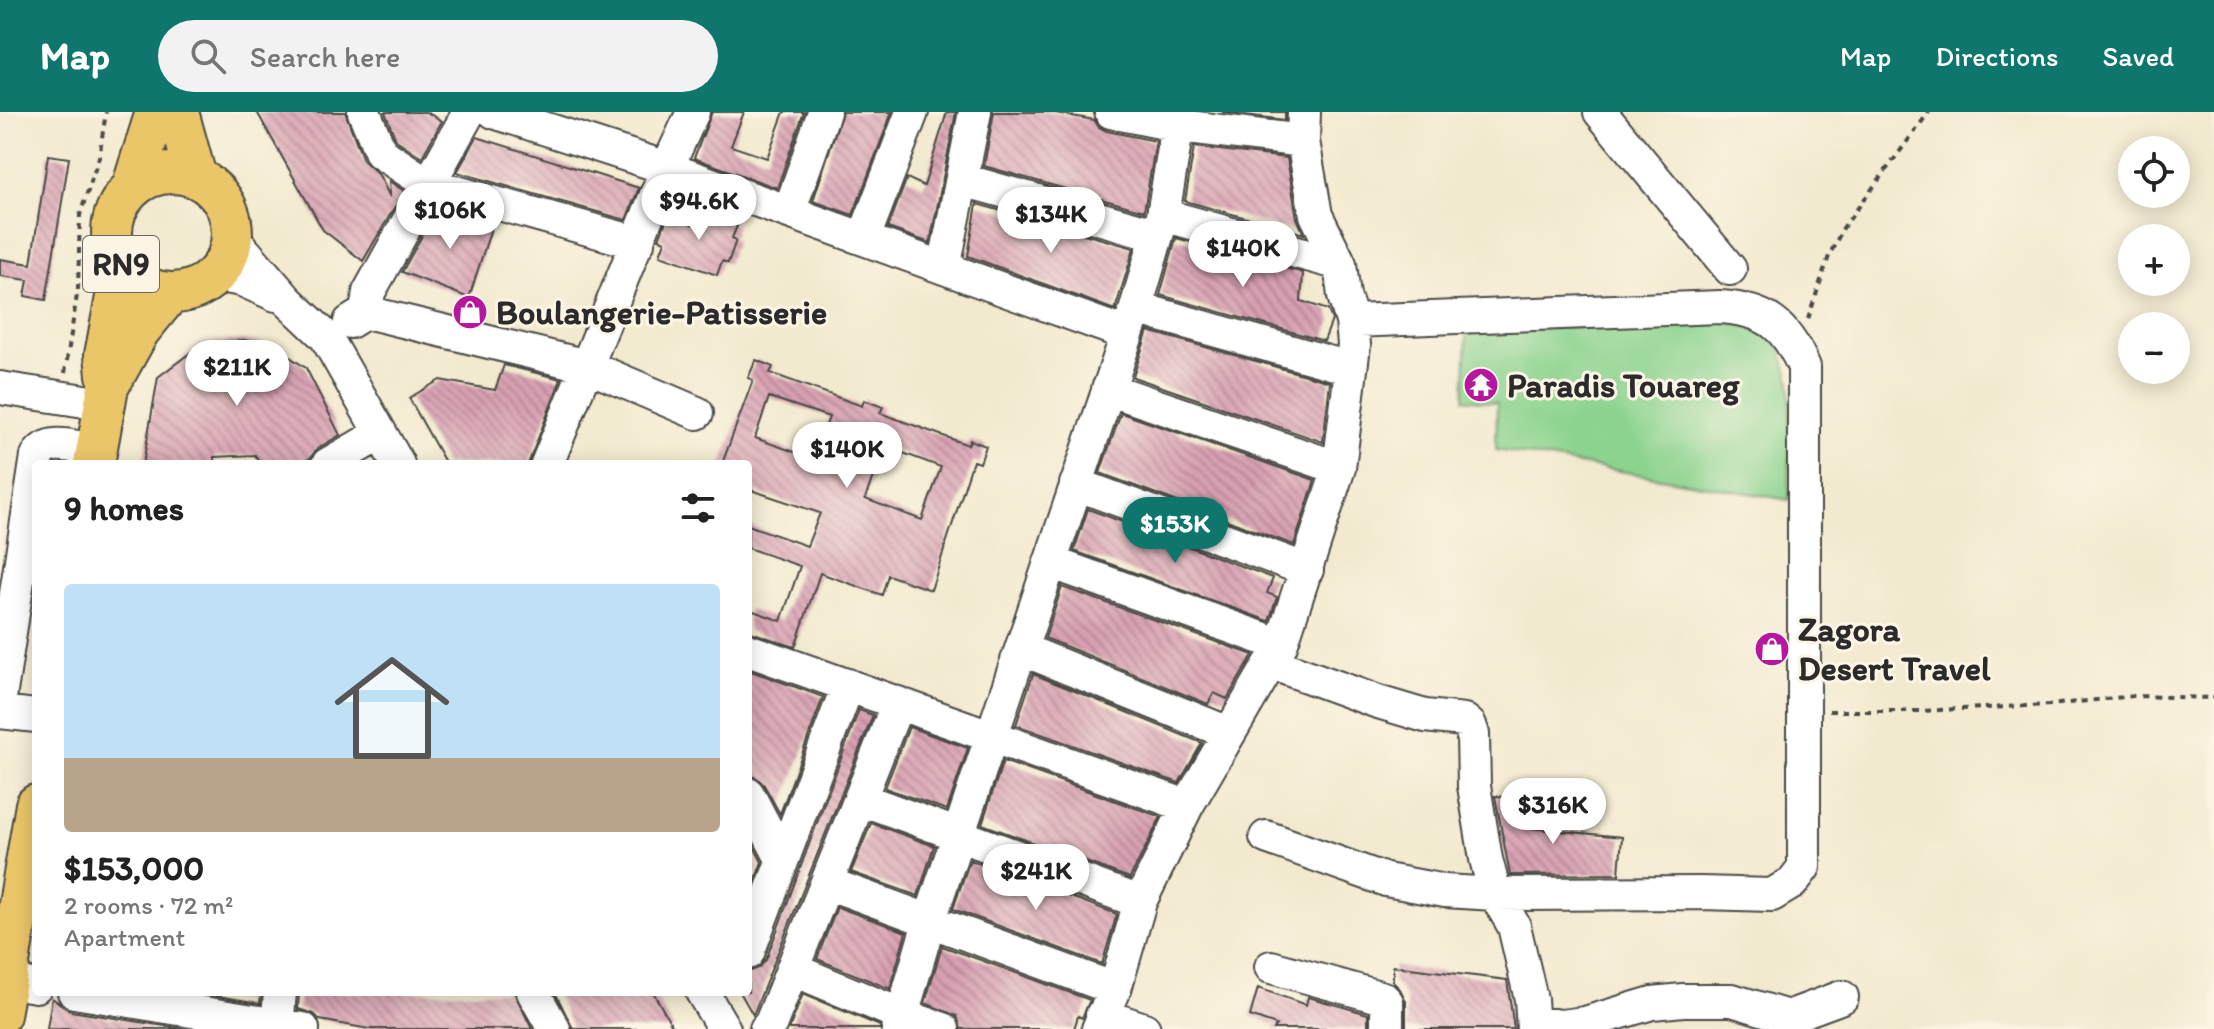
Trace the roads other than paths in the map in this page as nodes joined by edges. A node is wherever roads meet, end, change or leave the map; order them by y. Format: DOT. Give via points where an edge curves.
graph roads {
  1 [pos="156,112"];
  2 [pos="178,112"];
  3 [pos="364,112"];
  4 [pos="469,112"];
  5 [pos="494,112"];
  6 [pos="693,112"];
  7 [pos="824,112"];
  8 [pos="912,112"];
  9 [pos="975,112"];
  10 [pos="1111,112"];
  11 [pos="1600,112"];
  12 [pos="1180,119"];
  13 [pos="1303,127"];
  14 [pos="667,168"];
  15 [pos="196,177"];
  16 [pos="963,180"];
  17 [pos="428,184"];
  18 [pos="132,188"];
  19 [pos="789,212"];
  20 [pos="1159,225"];
  21 [pos="232,237"];
  22 [pos="864,238"];
  23 [pos="638,243"];
  24 [pos="1340,264"];
  25 [pos="122,266"];
  26 [pos="944,268"];
  27 [pos="1730,269"];
  28 [pos="215,275"];
  29 [pos="170,293"];
  30 [pos="287,300"];
  31 [pos="366,312"];
  32 [pos="1131,321"];
  33 [pos="1352,321"];
  34 [pos="326,337"];
  35 [pos="587,366"];
  36 [pos="1349,368"];
  37 [pos="0,388"];
  38 [pos="1108,389"];
  39 [pos="106,396"];
  40 [pos="697,413"];
  41 [pos="380,434"];
  42 [pos="95,458"];
  43 [pos="36,460"];
  44 [pos="335,460"];
  45 [pos="396,460"];
  46 [pos="549,460"];
  47 [pos="1339,468"];
  48 [pos="1076,484"];
  49 [pos="32,489"];
  50 [pos="1050,562"];
  51 [pos="1307,570"];
  52 [pos="1021,649"];
  53 [pos="752,651"];
  54 [pos="1276,654"];
  55 [pos="848,685"];
  56 [pos="0,698"];
  57 [pos="898,703"];
  58 [pos="0,712"];
  59 [pos="32,716"];
  60 [pos="1229,733"];
  61 [pos="991,737"];
  62 [pos="861,799"];
  63 [pos="752,802"];
  64 [pos="1187,806"];
  65 [pos="960,833"];
  66 [pos="32,834"];
  67 [pos="1266,837"];
  68 [pos="782,859"];
  69 [pos="827,883"];
  70 [pos="1495,894"];
  71 [pos="1140,902"];
  72 [pos="929,922"];
  73 [pos="752,942"];
  74 [pos="1271,967"];
  75 [pos="794,970"];
  76 [pos="10,992"];
  77 [pos="96,996"];
  78 [pos="281,996"];
  79 [pos="535,996"];
  80 [pos="705,996"];
  81 [pos="1842,997"];
  82 [pos="172,1010"];
  83 [pos="1105,1011"];
  84 [pos="901,1022"];
  85 [pos="1533,1025"];
  86 [pos="286,1028"];
  87 [pos="554,1029"];
  88 [pos="724,1029"];
  89 [pos="766,1029"];
  90 [pos="943,1029"];
  91 [pos="1144,1029"];
  92 [pos="1387,1029"];
  1 -- 18 [label="main road, RN9"];
  2 -- 15 [label="main road"];
  3 -- 17 [label="street" via="381,153"];
  4 -- 17 [label="street"];
  5 -- 14 [label="street"];
  6 -- 14 [label="street"];
  7 -- 19 [label="street"];
  8 -- 22 [label="street"];
  9 -- 16 [label="street"];
  10 -- 12 [label="street"];
  11 -- 27 [label="street"];
  12 -- 13 [label="street"];
  12 -- 20 [label="street"];
  13 -- 24 [label="street" via="1316,215"];
  14 -- 19 [label="street"];
  14 -- 23 [label="street"];
  15 -- 18 [label="main road, RN9" via="163,173"];
  15 -- 21 [label="main road" via="224,201"];
  16 -- 20 [label="street"];
  16 -- 26 [label="street"];
  17 -- 23 [label="street"];
  17 -- 31 [label="street" via="369,292"];
  18 -- 25 [label="main road, RN9" via="114,217 112,234"];
  19 -- 22 [label="street"];
  20 -- 24 [label="street"];
  20 -- 32 [label="street"];
  21 -- 28 [label="main road"];
  21 -- 30 [label="street"];
  22 -- 26 [label="street"];
  23 -- 35 [label="street"];
  24 -- 33 [label="street"];
  25 -- 29 [label="main road, RN9" via="135,280"];
  25 -- 39 [label="main road, RN9" via="105,355"];
  26 -- 32 [label="street"];
  28 -- 29 [label="main road, RN9" via="187,291"];
  28 -- 30 [label="street" via="242,280"];
  29 -- 39 [label="main road, RN9" via="139,331"];
  30 -- 34 [label="street"];
  31 -- 34 [label="street"];
  31 -- 35 [label="street"];
  32 -- 36 [label="street"];
  32 -- 38 [label="street"];
  33 -- 36 [label="street"];
  33 -- 70 [label="street" via="1745,309 1767,317 1795,346 1804,367 1804,867 1792,883 1772,895"];
  34 -- 41 [label="street"];
  35 -- 40 [label="street"];
  35 -- 46 [label="street"];
  36 -- 47 [label="street"];
  37 -- 39 [label="street" via="61,397"];
  38 -- 47 [label="street"];
  38 -- 48 [label="street"];
  39 -- 42 [label="main road, RN9"];
  41 -- 44 [label="street"];
  41 -- 45 [label="street"];
  42 -- 43 [label="street" via="55,444 42,449"];
  47 -- 51 [label="street"];
  48 -- 50 [label="street"];
  48 -- 51 [label="street"];
  49 -- 56 [label="street"];
  50 -- 52 [label="street"];
  50 -- 54 [label="street"];
  51 -- 54 [label="street"];
  52 -- 60 [label="street"];
  52 -- 61 [label="street"];
  53 -- 55 [label="street"];
  54 -- 60 [label="street"];
  54 -- 70 [label="street" via="1378,702 1470,725 1474,786"];
  55 -- 57 [label="street"];
  55 -- 68 [label="street"];
  57 -- 61 [label="street"];
  57 -- 62 [label="street"];
  58 -- 59 [label="street"];
  60 -- 64 [label="street"];
  61 -- 64 [label="street"];
  61 -- 65 [label="street"];
  62 -- 65 [label="street"];
  62 -- 69 [label="street"];
  63 -- 68 [label="street"];
  64 -- 71 [label="street"];
  65 -- 71 [label="street"];
  65 -- 72 [label="street"];
  66 -- 76 [label="main road"];
  67 -- 70 [label="street" via="1386,880"];
  68 -- 73 [label="street"];
  69 -- 72 [label="street"];
  69 -- 75 [label="street"];
  70 -- 85 [label="street" via="1514,926"];
  71 -- 83 [label="street"];
  72 -- 83 [label="street"];
  72 -- 84 [label="street"];
  74 -- 92 [label="street" via="1383,998"];
  75 -- 84 [label="street"];
  75 -- 89 [label="street"];
  77 -- 82 [label="street"];
  78 -- 86 [label="street"];
  79 -- 87 [label="street"];
  80 -- 88 [label="street"];
  81 -- 85 [label="street" via="1788,1017 1732,1000 1683,1000 1652,1003 1585,1023"];
  82 -- 86 [label="street"];
  83 -- 91 [label="street"];
  84 -- 90 [label="street"];
}
